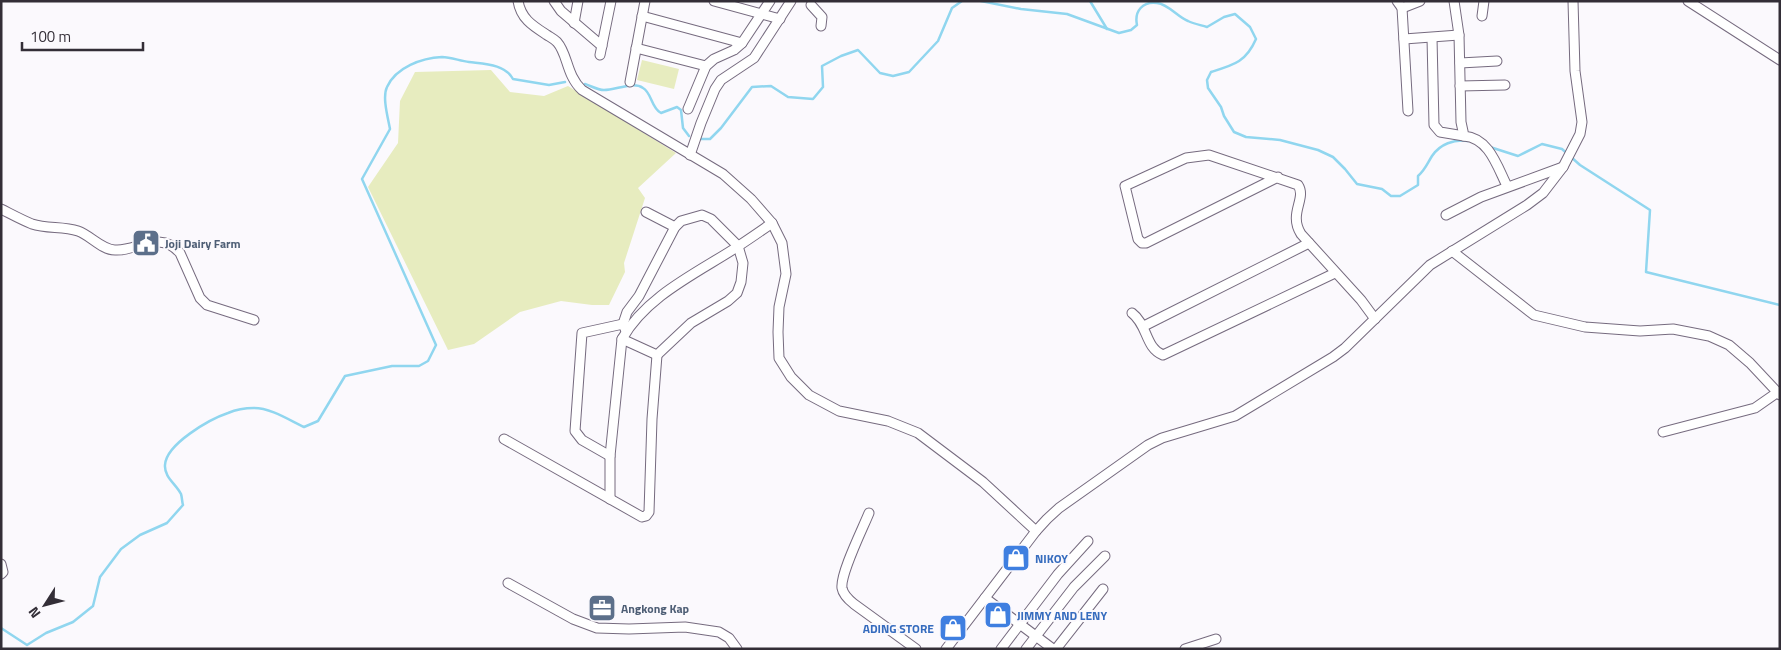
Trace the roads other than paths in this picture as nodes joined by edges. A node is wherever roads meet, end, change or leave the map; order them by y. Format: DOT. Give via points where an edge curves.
graph roads {
  1 [pos="518,1"];
  2 [pos="554,1"];
  3 [pos="578,1"];
  4 [pos="610,1"];
  5 [pos="644,1"];
  6 [pos="714,1"];
  7 [pos="770,1"];
  8 [pos="791,1"];
  9 [pos="1420,1"];
  10 [pos="1454,1"];
  11 [pos="1484,1"];
  12 [pos="1573,1"];
  13 [pos="1688,1"];
  14 [pos="811,2"];
  15 [pos="1399,5"];
  16 [pos="762,14"];
  17 [pos="642,16"];
  18 [pos="1482,16"];
  19 [pos="780,19"];
  20 [pos="574,23"];
  21 [pos="821,26"];
  22 [pos="1459,35"];
  23 [pos="1432,38"];
  24 [pos="1404,39"];
  25 [pos="742,43"];
  26 [pos="636,48"];
  27 [pos="1780,60"];
  28 [pos="1497,62"];
  29 [pos="1460,63"];
  30 [pos="706,66"];
  31 [pos="630,82"];
  32 [pos="1505,85"];
  33 [pos="1460,86"];
  34 [pos="688,109"];
  35 [pos="1408,111"];
  36 [pos="1467,136"];
  37 [pos="690,155"];
  38 [pos="1562,167"];
  39 [pos="1278,177"];
  40 [pos="1507,186"];
  41 [pos="1,209"];
  42 [pos="646,212"];
  43 [pos="1446,215"];
  44 [pos="772,223"];
  45 [pos="675,227"];
  46 [pos="1309,243"];
  47 [pos="738,246"];
  48 [pos="1452,251"];
  49 [pos="1336,273"];
  50 [pos="1132,313"];
  51 [pos="1375,319"];
  52 [pos="254,320"];
  53 [pos="1144,326"];
  54 [pos="624,331"];
  55 [pos="657,355"];
  56 [pos="1779,393"];
  57 [pos="1662,432"];
  58 [pos="504,439"];
  59 [pos="610,456"];
  60 [pos="610,499"];
  61 [pos="869,512"];
  62 [pos="1036,531"];
  63 [pos="1088,541"];
  64 [pos="1105,556"];
  65 [pos="1,564"];
  66 [pos="1,574"];
  67 [pos="508,583"];
  68 [pos="1102,589"];
  69 [pos="985,598"];
  70 [pos="1020,624"];
  71 [pos="1035,636"];
  72 [pos="1216,639"];
  73 [pos="737,649"];
  74 [pos="916,649"];
  75 [pos="946,649"];
  76 [pos="1001,649"];
  77 [pos="1026,649"];
  78 [pos="1052,649"];
  79 [pos="1056,649"];
  80 [pos="1185,649"];
  1 -- 37 [label="street" via="527,22 557,42 569,73 582,90"];
  2 -- 20 [label="street"];
  3 -- 20 [label="street"];
  4 -- 20 [label="street" via="601,51"];
  5 -- 17 [label="street"];
  6 -- 16 [label="street"];
  7 -- 16 [label="street"];
  8 -- 19 [label="street"];
  9 -- 15 [label="street"];
  10 -- 22 [label="street"];
  11 -- 18 [label="street"];
  12 -- 38 [label="street" via="1575,71 1582,122 1580,134"];
  13 -- 27 [label="street"];
  14 -- 21 [label="street" via="822,17"];
  15 -- 24 [label="street"];
  16 -- 19 [label="street"];
  16 -- 25 [label="street"];
  17 -- 25 [label="street"];
  17 -- 26 [label="street"];
  19 -- 37 [label="street" via="754,58 721,80 715,89"];
  22 -- 23 [label="street"];
  22 -- 29 [label="street"];
  23 -- 24 [label="street"];
  23 -- 36 [label="street" via="1434,125 1440,132"];
  24 -- 35 [label="street"];
  25 -- 30 [label="street"];
  26 -- 30 [label="street"];
  26 -- 31 [label="street"];
  28 -- 29 [label="street"];
  29 -- 33 [label="street"];
  30 -- 34 [label="street"];
  32 -- 33 [label="street"];
  33 -- 36 [label="street" via="1461,122"];
  36 -- 40 [label="street" via="1484,144"];
  37 -- 44 [label="street" via="723,174"];
  38 -- 40 [label="street"];
  38 -- 48 [label="street" via="1533,201"];
  39 -- 39 [label="street" via="1209,155 1186,158 1125,186 1138,239 1146,243"];
  39 -- 46 [label="street" via="1298,185 1301,190 1295,214 1296,227"];
  40 -- 43 [label="street"];
  41 -- 52 [label="street" via="34,224 80,231 112,250 147,242 167,244 180,253 200,298 207,305"];
  42 -- 45 [label="street"];
  44 -- 47 [label="street"];
  44 -- 62 [label="street" via="782,243 786,274 779,308 779,358 791,377 809,395 839,411 888,421 918,433 983,482"];
  45 -- 47 [label="street" via="702,215"];
  45 -- 54 [label="street" via="628,312"];
  46 -- 49 [label="street"];
  46 -- 53 [label="street"];
  47 -- 54 [label="street" via="687,277"];
  47 -- 55 [label="street" via="744,263 737,293 691,323"];
  48 -- 51 [label="street" via="1430,264"];
  48 -- 56 [label="street" via="1534,315 1585,327 1640,331 1673,328 1709,336 1729,345"];
  49 -- 51 [label="street"];
  49 -- 53 [label="street" via="1163,355 1152,347"];
  50 -- 53 [label="street"];
  51 -- 62 [label="street" via="1332,357 1235,416 1162,438 1140,450 1059,508"];
  54 -- 55 [label="street"];
  54 -- 59 [label="street"];
  54 -- 59 [label="street" via="582,333 575,431 582,440"];
  55 -- 60 [label="street" via="649,512 642,517"];
  56 -- 57 [label="street" via="1755,408"];
  58 -- 60 [label="street"];
  59 -- 60 [label="street"];
  61 -- 74 [label="street" via="844,574 842,588 854,604"];
  62 -- 69 [label="street"];
  63 -- 70 [label="street"];
  64 -- 71 [label="street" via="1074,587"];
  65 -- 66 [label="street"];
  67 -- 73 [label="street" via="573,619 597,628 685,627 719,632 729,638"];
  68 -- 79 [label="street"];
  69 -- 70 [label="street"];
  69 -- 75 [label="street"];
  70 -- 71 [label="street"];
  70 -- 76 [label="street"];
  71 -- 77 [label="street"];
  71 -- 78 [label="street"];
  72 -- 80 [label="street"];
}
